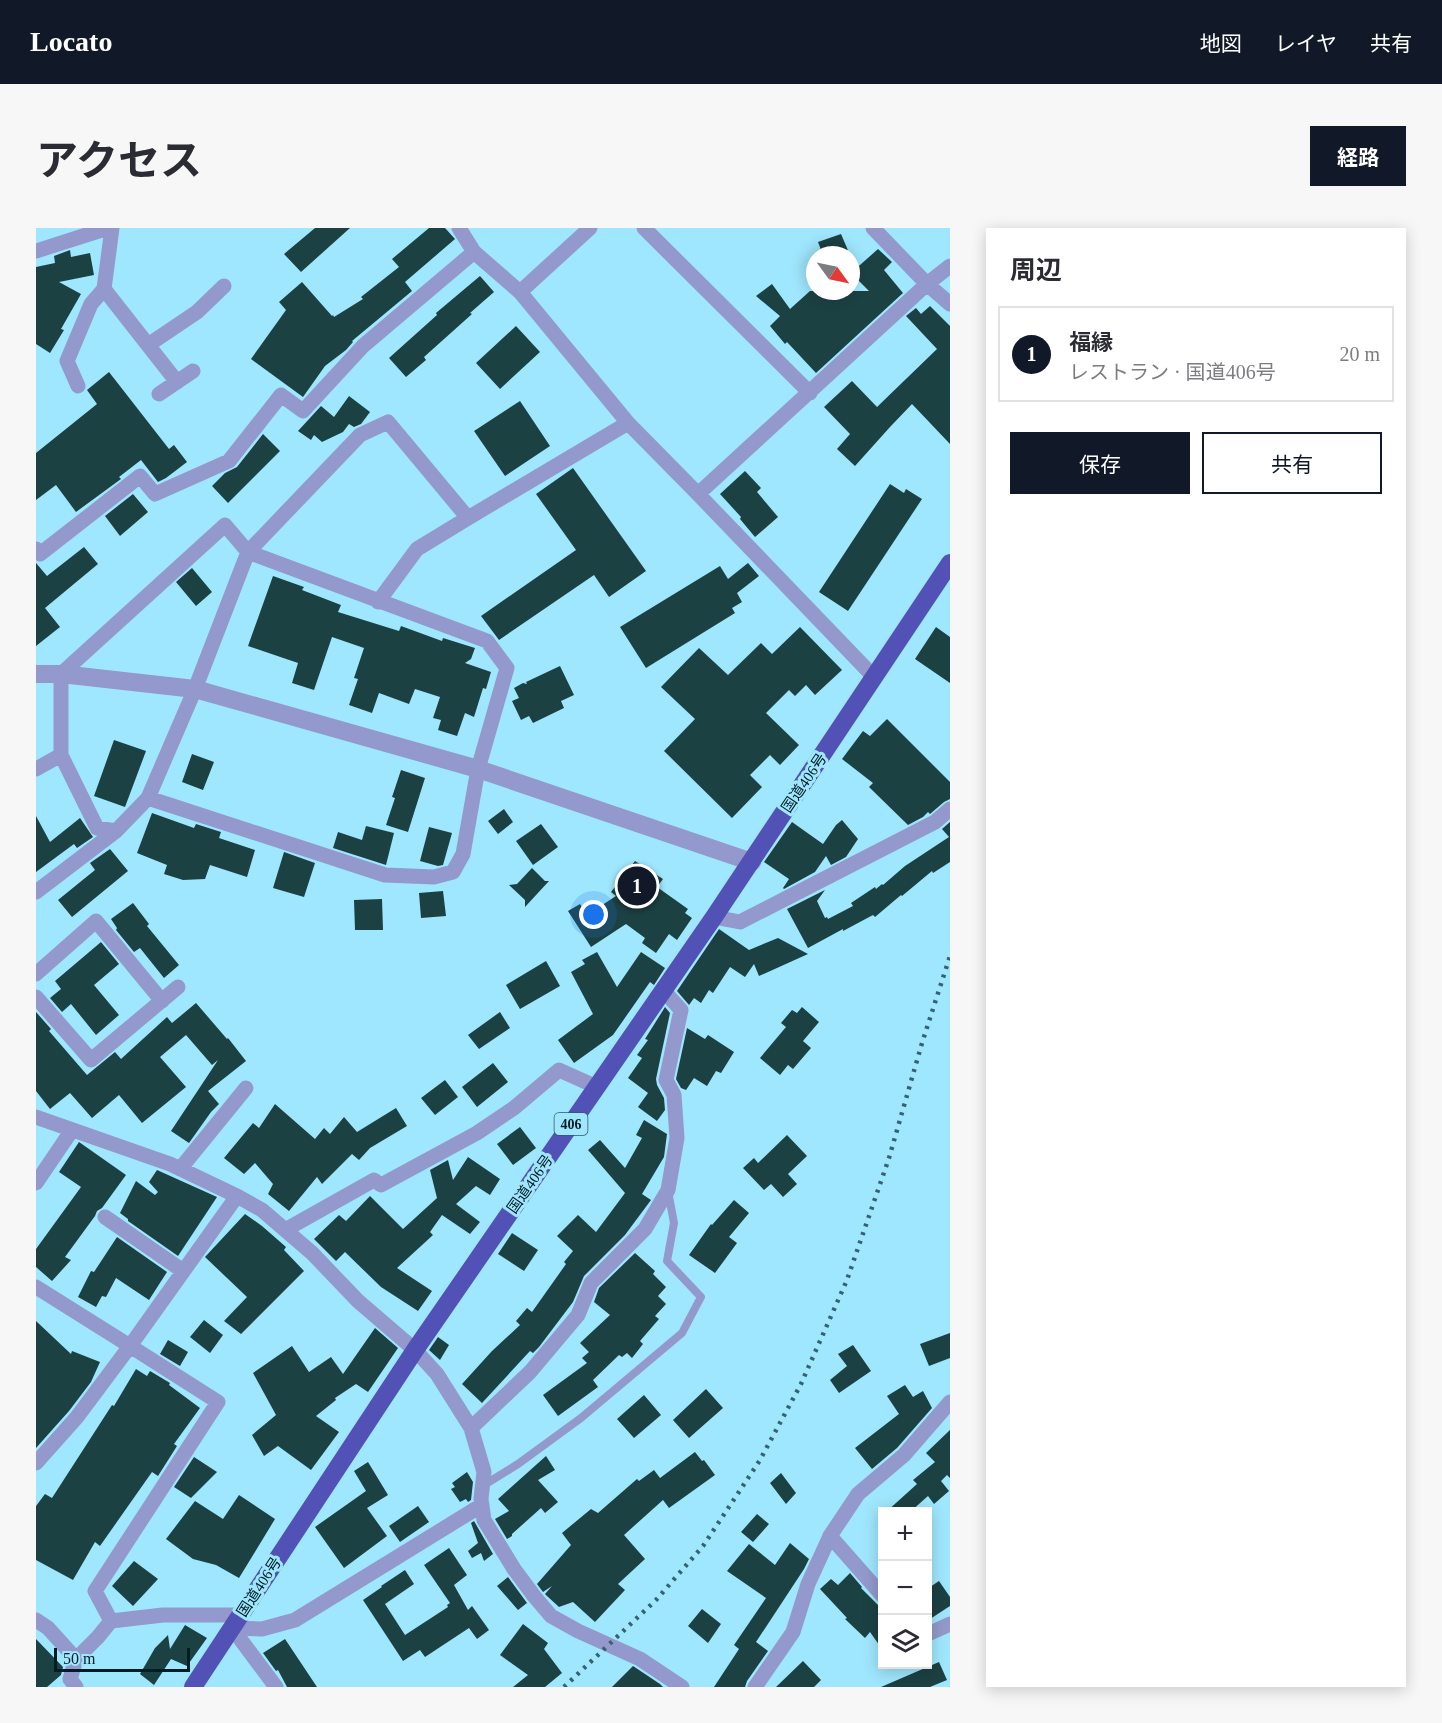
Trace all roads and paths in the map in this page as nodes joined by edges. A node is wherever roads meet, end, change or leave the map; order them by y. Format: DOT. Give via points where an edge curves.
graph roads {
  1 [pos="110,228"];
  2 [pos="459,228"];
  3 [pos="590,228"];
  4 [pos="644,228"];
  5 [pos="873,228"];
  6 [pos="36,251"];
  7 [pos="474,252"];
  8 [pos="950,266"];
  9 [pos="927,284"];
  10 [pos="224,286"];
  11 [pos="104,289"];
  12 [pos="520,292"];
  13 [pos="950,304"];
  14 [pos="148,345"];
  15 [pos="193,371"];
  16 [pos="177,382"];
  17 [pos="78,386"];
  18 [pos="810,393"];
  19 [pos="159,394"];
  20 [pos="628,423"];
  21 [pos="698,494"];
  22 [pos="468,518"];
  23 [pos="36,549"];
  24 [pos="248,552"];
  25 [pos="950,563"];
  26 [pos="378,602"];
  27 [pos="36,674"];
  28 [pos="62,674"];
  29 [pos="874,677"];
  30 [pos="195,689"];
  31 [pos="61,755"];
  32 [pos="36,769"];
  33 [pos="478,769"];
  34 [pos="148,798"];
  35 [pos="950,809"];
  36 [pos="116,831"];
  37 [pos="752,862"];
  38 [pos="36,891"];
  39 [pos="714,917"];
  40 [pos="36,974"];
  41 [pos="178,987"];
  42 [pos="663,991"];
  43 [pos="36,997"];
  44 [pos="162,1001"];
  45 [pos="597,1087"];
  46 [pos="246,1088"];
  47 [pos="36,1117"];
  48 [pos="72,1130"];
  49 [pos="180,1169"];
  50 [pos="36,1183"];
  51 [pos="668,1190"];
  52 [pos="237,1196"];
  53 [pos="105,1217"];
  54 [pos="285,1230"];
  55 [pos="183,1271"];
  56 [pos="36,1287"];
  57 [pos="130,1346"];
  58 [pos="415,1350"];
  59 [pos="947,1413"];
  60 [pos="471,1428"];
  61 [pos="36,1463"];
  62 [pos="483,1486"];
  63 [pos="482,1506"];
  64 [pos="830,1536"];
  65 [pos="878,1590"];
  66 [pos="36,1620"];
  67 [pos="111,1621"];
  68 [pos="236,1621"];
  69 [pos="950,1624"];
  70 [pos="932,1632"];
  71 [pos="76,1659"];
  72 [pos="76,1687"];
  73 [pos="193,1687"];
  74 [pos="276,1687"];
  75 [pos="682,1687"];
  76 [pos="755,1687"];
  1 -- 6 [label="street"];
  1 -- 11 [label="street"];
  2 -- 7 [label="street"];
  3 -- 12 [label="street"];
  4 -- 18 [label="street"];
  5 -- 9 [label="street"];
  7 -- 12 [label="street"];
  7 -- 23 [label="street" via="363,346 303,411 281,395 229,461 154,494 140,476 40,554"];
  8 -- 9 [label="street"];
  9 -- 13 [label="street"];
  9 -- 18 [label="street"];
  10 -- 14 [label="street" via="197,312"];
  11 -- 14 [label="street"];
  11 -- 17 [label="street" via="92,304 66,361"];
  12 -- 20 [label="street"];
  14 -- 16 [label="street"];
  15 -- 16 [label="street"];
  16 -- 19 [label="street"];
  18 -- 21 [label="street"];
  20 -- 21 [label="street"];
  20 -- 22 [label="street"];
  21 -- 29 [label="street"];
  22 -- 24 [label="street" via="388,422 360,435"];
  22 -- 26 [label="street" via="417,549"];
  24 -- 26 [label="street"];
  24 -- 28 [label="street" via="225,525"];
  24 -- 30 [label="street"];
  25 -- 29 [label="highway, 国道406号 / 406"];
  26 -- 33 [label="street" via="487,641 507,668"];
  27 -- 28 [label="street"];
  28 -- 30 [label="street"];
  28 -- 31 [label="street"];
  29 -- 37 [label="highway, 国道406号 / 406"];
  30 -- 33 [label="street"];
  30 -- 34 [label="street"];
  31 -- 32 [label="street"];
  31 -- 36 [label="street" via="97,828"];
  33 -- 34 [label="street" via="464,854 453,872 434,878 385,875"];
  33 -- 37 [label="street"];
  34 -- 36 [label="street"];
  35 -- 39 [label="street" via="936,822 740,922"];
  36 -- 38 [label="street"];
  37 -- 39 [label="highway, 国道406号 / 406"];
  39 -- 42 [label="highway, 国道406号 / 406"];
  40 -- 44 [label="street" via="96,921"];
  41 -- 44 [label="street"];
  42 -- 45 [label="highway, 国道406号 / 406"];
  42 -- 51 [label="street" via="681,1010 666,1080 674,1095 677,1138"];
  43 -- 44 [label="street" via="91,1060"];
  45 -- 54 [label="street" via="559,1070 477,1133 381,1185 374,1180"];
  45 -- 58 [label="highway, 国道406号 / 406"];
  46 -- 49 [label="street"];
  47 -- 48 [label="street"];
  48 -- 49 [label="street"];
  48 -- 50 [label="street"];
  49 -- 52 [label="street"];
  51 -- 60 [label="street" via="645,1229 591,1283 578,1315 530,1372"];
  51 -- 62 [label="lane" via="674,1223 667,1261 701,1297 682,1333 581,1418"];
  52 -- 54 [label="street" via="262,1210"];
  52 -- 55 [label="street"];
  53 -- 55 [label="street"];
  54 -- 58 [label="street"];
  55 -- 57 [label="street"];
  56 -- 57 [label="street"];
  57 -- 61 [label="street" via="77,1417"];
  57 -- 67 [label="street" via="218,1402 95,1591"];
  58 -- 60 [label="street" via="437,1374"];
  58 -- 68 [label="highway, 国道406号 / 406"];
  59 -- 64 [label="street" via="858,1494"];
  60 -- 62 [label="street" via="484,1472"];
  62 -- 63 [label="street"];
  63 -- 68 [label="street" via="295,1620 262,1629"];
  63 -- 75 [label="street" via="484,1520 514,1569 551,1616 640,1659"];
  64 -- 65 [label="street"];
  64 -- 76 [label="street" via="808,1584 793,1632"];
  66 -- 71 [label="street"];
  67 -- 68 [label="street" via="163,1615"];
  67 -- 71 [label="street"];
  68 -- 73 [label="highway, 国道406号 / 406"];
  68 -- 74 [label="street"];
  69 -- 70 [label="street"];
  71 -- 72 [label="street" via="70,1679"];
}
